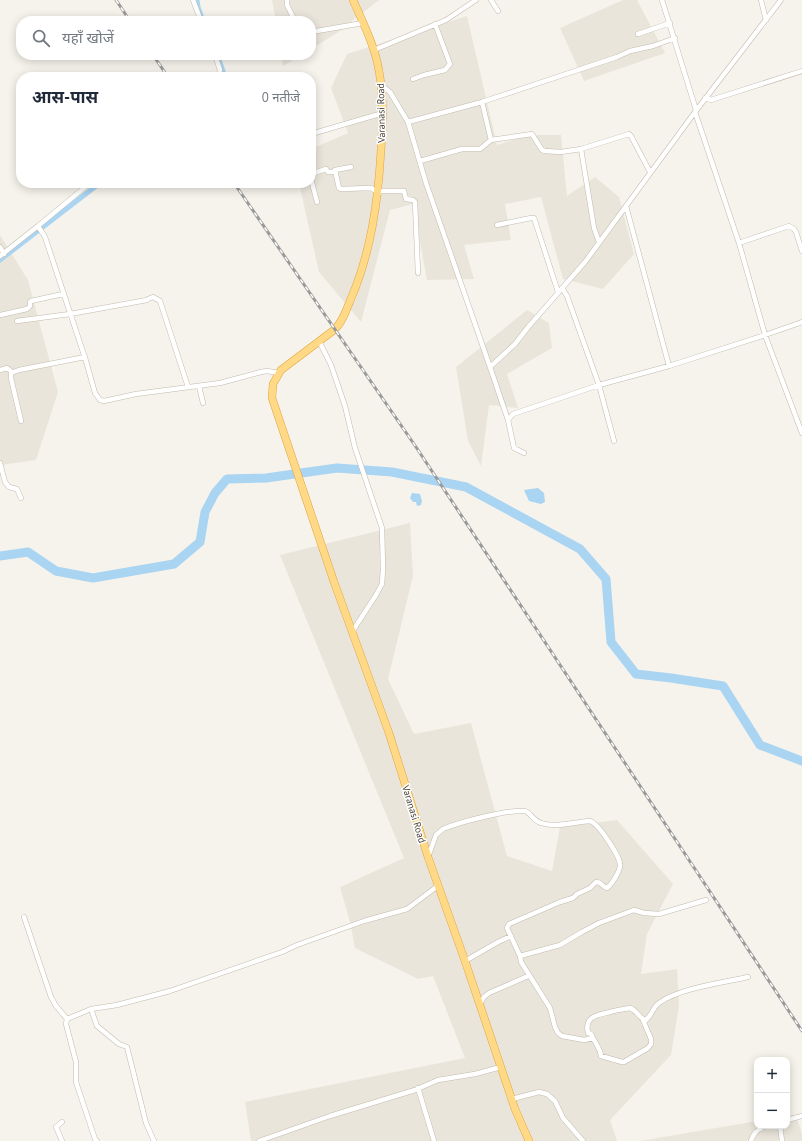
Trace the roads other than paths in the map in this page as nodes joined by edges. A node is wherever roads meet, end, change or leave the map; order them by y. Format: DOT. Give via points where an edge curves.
graph roads {
  1 [pos="193,0"];
  2 [pos="287,0"];
  3 [pos="353,0"];
  4 [pos="476,0"];
  5 [pos="491,0"];
  6 [pos="662,0"];
  7 [pos="761,0"];
  8 [pos="781,0"];
  9 [pos="498,11"];
  10 [pos="199,16"];
  11 [pos="292,16"];
  12 [pos="766,20"];
  13 [pos="363,22"];
  14 [pos="670,23"];
  15 [pos="435,24"];
  16 [pos="316,31"];
  17 [pos="638,34"];
  18 [pos="674,38"];
  19 [pos="374,50"];
  20 [pos="217,60"];
  21 [pos="802,71"];
  22 [pos="218,72"];
  23 [pos="413,79"];
  24 [pos="382,85"];
  25 [pos="705,98"];
  26 [pos="482,102"];
  27 [pos="696,111"];
  28 [pos="383,113"];
  29 [pos="408,122"];
  30 [pos="316,133"];
  31 [pos="491,140"];
  32 [pos="581,149"];
  33 [pos="420,161"];
  34 [pos="351,167"];
  35 [pos="335,170"];
  36 [pos="316,172"];
  37 [pos="650,172"];
  38 [pos="84,188"];
  39 [pos="313,188"];
  40 [pos="379,192"];
  41 [pos="317,202"];
  42 [pos="626,206"];
  43 [pos="497,225"];
  44 [pos="39,227"];
  45 [pos="599,242"];
  46 [pos="739,243"];
  47 [pos="0,247"];
  48 [pos="802,251"];
  49 [pos="2,255"];
  50 [pos="418,272"];
  51 [pos="560,290"];
  52 [pos="63,294"];
  53 [pos="0,314"];
  54 [pos="70,314"];
  55 [pos="17,321"];
  56 [pos="802,322"];
  57 [pos="765,335"];
  58 [pos="319,341"];
  59 [pos="85,357"];
  60 [pos="669,366"];
  61 [pos="490,367"];
  62 [pos="0,370"];
  63 [pos="12,372"];
  64 [pos="279,373"];
  65 [pos="599,385"];
  66 [pos="199,386"];
  67 [pos="188,387"];
  68 [pos="203,403"];
  69 [pos="508,420"];
  70 [pos="21,421"];
  71 [pos="802,433"];
  72 [pos="614,441"];
  73 [pos="524,453"];
  74 [pos="0,463"];
  75 [pos="21,498"];
  76 [pos="352,632"];
  77 [pos="428,856"];
  78 [pos="439,885"];
  79 [pos="706,900"];
  80 [pos="24,917"];
  81 [pos="511,936"];
  82 [pos="520,956"];
  83 [pos="465,961"];
  84 [pos="528,976"];
  85 [pos="748,977"];
  86 [pos="480,1004"];
  87 [pos="91,1009"];
  88 [pos="67,1019"];
  89 [pos="644,1020"];
  90 [pos="593,1038"];
  91 [pos="501,1067"];
  92 [pos="418,1088"];
  93 [pos="512,1099"];
  94 [pos="802,1116"];
  95 [pos="790,1119"];
  96 [pos="62,1122"];
  97 [pos="760,1129"];
  98 [pos="780,1129"];
  99 [pos="62,1141"];
  100 [pos="97,1141"];
  101 [pos="154,1141"];
  102 [pos="258,1141"];
  103 [pos="434,1141"];
  104 [pos="529,1141"];
  105 [pos="583,1141"];
  106 [pos="751,1141"];
  107 [pos="782,1141"];
  1 -- 10 [label="street"];
  2 -- 11 [label="street"];
  3 -- 13 [label="highway, Varanasi Road"];
  4 -- 15 [label="street" via="446,20"];
  5 -- 9 [label="street"];
  6 -- 14 [label="street"];
  7 -- 12 [label="street"];
  8 -- 12 [label="street"];
  12 -- 25 [label="street"];
  13 -- 16 [label="street"];
  13 -- 19 [label="highway, Varanasi Road"];
  14 -- 17 [label="street"];
  14 -- 18 [label="street"];
  15 -- 19 [label="street"];
  15 -- 23 [label="street" via="450,64 445,70"];
  18 -- 26 [label="street"];
  18 -- 27 [label="street"];
  19 -- 24 [label="highway, Varanasi Road"];
  20 -- 22 [label="street"];
  21 -- 25 [label="street" via="711,100"];
  24 -- 28 [label="highway, Varanasi Road"];
  24 -- 29 [label="street" via="388,88"];
  25 -- 27 [label="street"];
  26 -- 29 [label="street"];
  26 -- 31 [label="street"];
  27 -- 37 [label="street"];
  27 -- 46 [label="street"];
  28 -- 30 [label="street"];
  28 -- 40 [label="highway, Varanasi Road"];
  29 -- 33 [label="street"];
  31 -- 32 [label="street" via="532,134 540,148 545,151"];
  31 -- 33 [label="street" via="480,149 462,149"];
  32 -- 37 [label="street" via="629,134"];
  32 -- 45 [label="street" via="594,228"];
  33 -- 61 [label="street"];
  34 -- 35 [label="street"];
  35 -- 36 [label="street" via="328,172 326,169"];
  35 -- 40 [label="street" via="341,189 371,188"];
  37 -- 42 [label="street"];
  38 -- 44 [label="street"];
  39 -- 41 [label="street"];
  40 -- 50 [label="street" via="402,191 406,199 415,202"];
  40 -- 58 [label="highway, Varanasi Road" via="358,281 337,327"];
  42 -- 45 [label="street"];
  42 -- 60 [label="street"];
  43 -- 51 [label="street" via="534,218"];
  44 -- 49 [label="street"];
  44 -- 52 [label="street"];
  45 -- 51 [label="street"];
  46 -- 48 [label="street" via="789,226 796,232"];
  46 -- 57 [label="street"];
  47 -- 49 [label="street"];
  51 -- 61 [label="street" via="515,344"];
  51 -- 65 [label="street" via="567,296"];
  52 -- 53 [label="street" via="31,301 26,309"];
  52 -- 54 [label="street"];
  54 -- 55 [label="street"];
  54 -- 59 [label="street"];
  54 -- 67 [label="street" via="153,297 160,301"];
  56 -- 57 [label="street"];
  57 -- 60 [label="street"];
  57 -- 71 [label="street"];
  58 -- 64 [label="highway, Varanasi Road"];
  58 -- 76 [label="street" via="331,365 345,406 355,448 382,528 383,580"];
  59 -- 63 [label="street"];
  59 -- 67 [label="street" via="96,396 102,401"];
  60 -- 65 [label="street"];
  61 -- 69 [label="street"];
  62 -- 63 [label="street" via="7,368"];
  63 -- 70 [label="street" via="11,378"];
  64 -- 66 [label="street" via="261,372"];
  64 -- 76 [label="highway, Varanasi Road" via="273,384 272,398"];
  65 -- 69 [label="street" via="512,414"];
  65 -- 72 [label="street"];
  66 -- 67 [label="street"];
  66 -- 68 [label="street"];
  69 -- 73 [label="street" via="514,448"];
  74 -- 75 [label="street" via="5,482 9,487 17,489"];
  76 -- 77 [label="highway, Varanasi Road" via="389,733"];
  77 -- 78 [label="highway, Varanasi Road"];
  77 -- 81 [label="street" via="436,835 443,829 498,814 524,811 537,822 545,824 590,821 596,824 620,863 611,885 607,888 596,882 573,898 509,924 507,928"];
  78 -- 83 [label="highway, Varanasi Road"];
  78 -- 87 [label="street" via="404,910 364,921 170,991"];
  79 -- 82 [label="street" via="659,914 634,910 599,923 560,945"];
  80 -- 88 [label="street" via="51,997"];
  81 -- 82 [label="street"];
  81 -- 83 [label="street"];
  82 -- 84 [label="street"];
  83 -- 86 [label="highway, Varanasi Road"];
  84 -- 86 [label="street" via="489,993"];
  84 -- 90 [label="street" via="550,1008 558,1033 584,1040"];
  85 -- 89 [label="street" via="672,995 656,1005"];
  86 -- 91 [label="highway, Varanasi Road"];
  87 -- 88 [label="street"];
  87 -- 101 [label="street" via="97,1026 119,1044 127,1047 146,1123"];
  88 -- 100 [label="street" via="66,1024 77,1066 76,1082"];
  89 -- 90 [label="street" via="630,1008 597,1015 589,1021 587,1027"];
  89 -- 90 [label="street" via="651,1044 624,1062 601,1056"];
  91 -- 92 [label="street" via="445,1078"];
  91 -- 93 [label="highway, Varanasi Road"];
  92 -- 102 [label="street"];
  92 -- 103 [label="street"];
  93 -- 104 [label="highway, Varanasi Road"];
  93 -- 105 [label="street" via="538,1092 546,1094 555,1101 566,1121"];
  94 -- 95 [label="street"];
  96 -- 99 [label="street" via="56,1127"];
  97 -- 106 [label="street"];
  98 -- 107 [label="street"];
}
